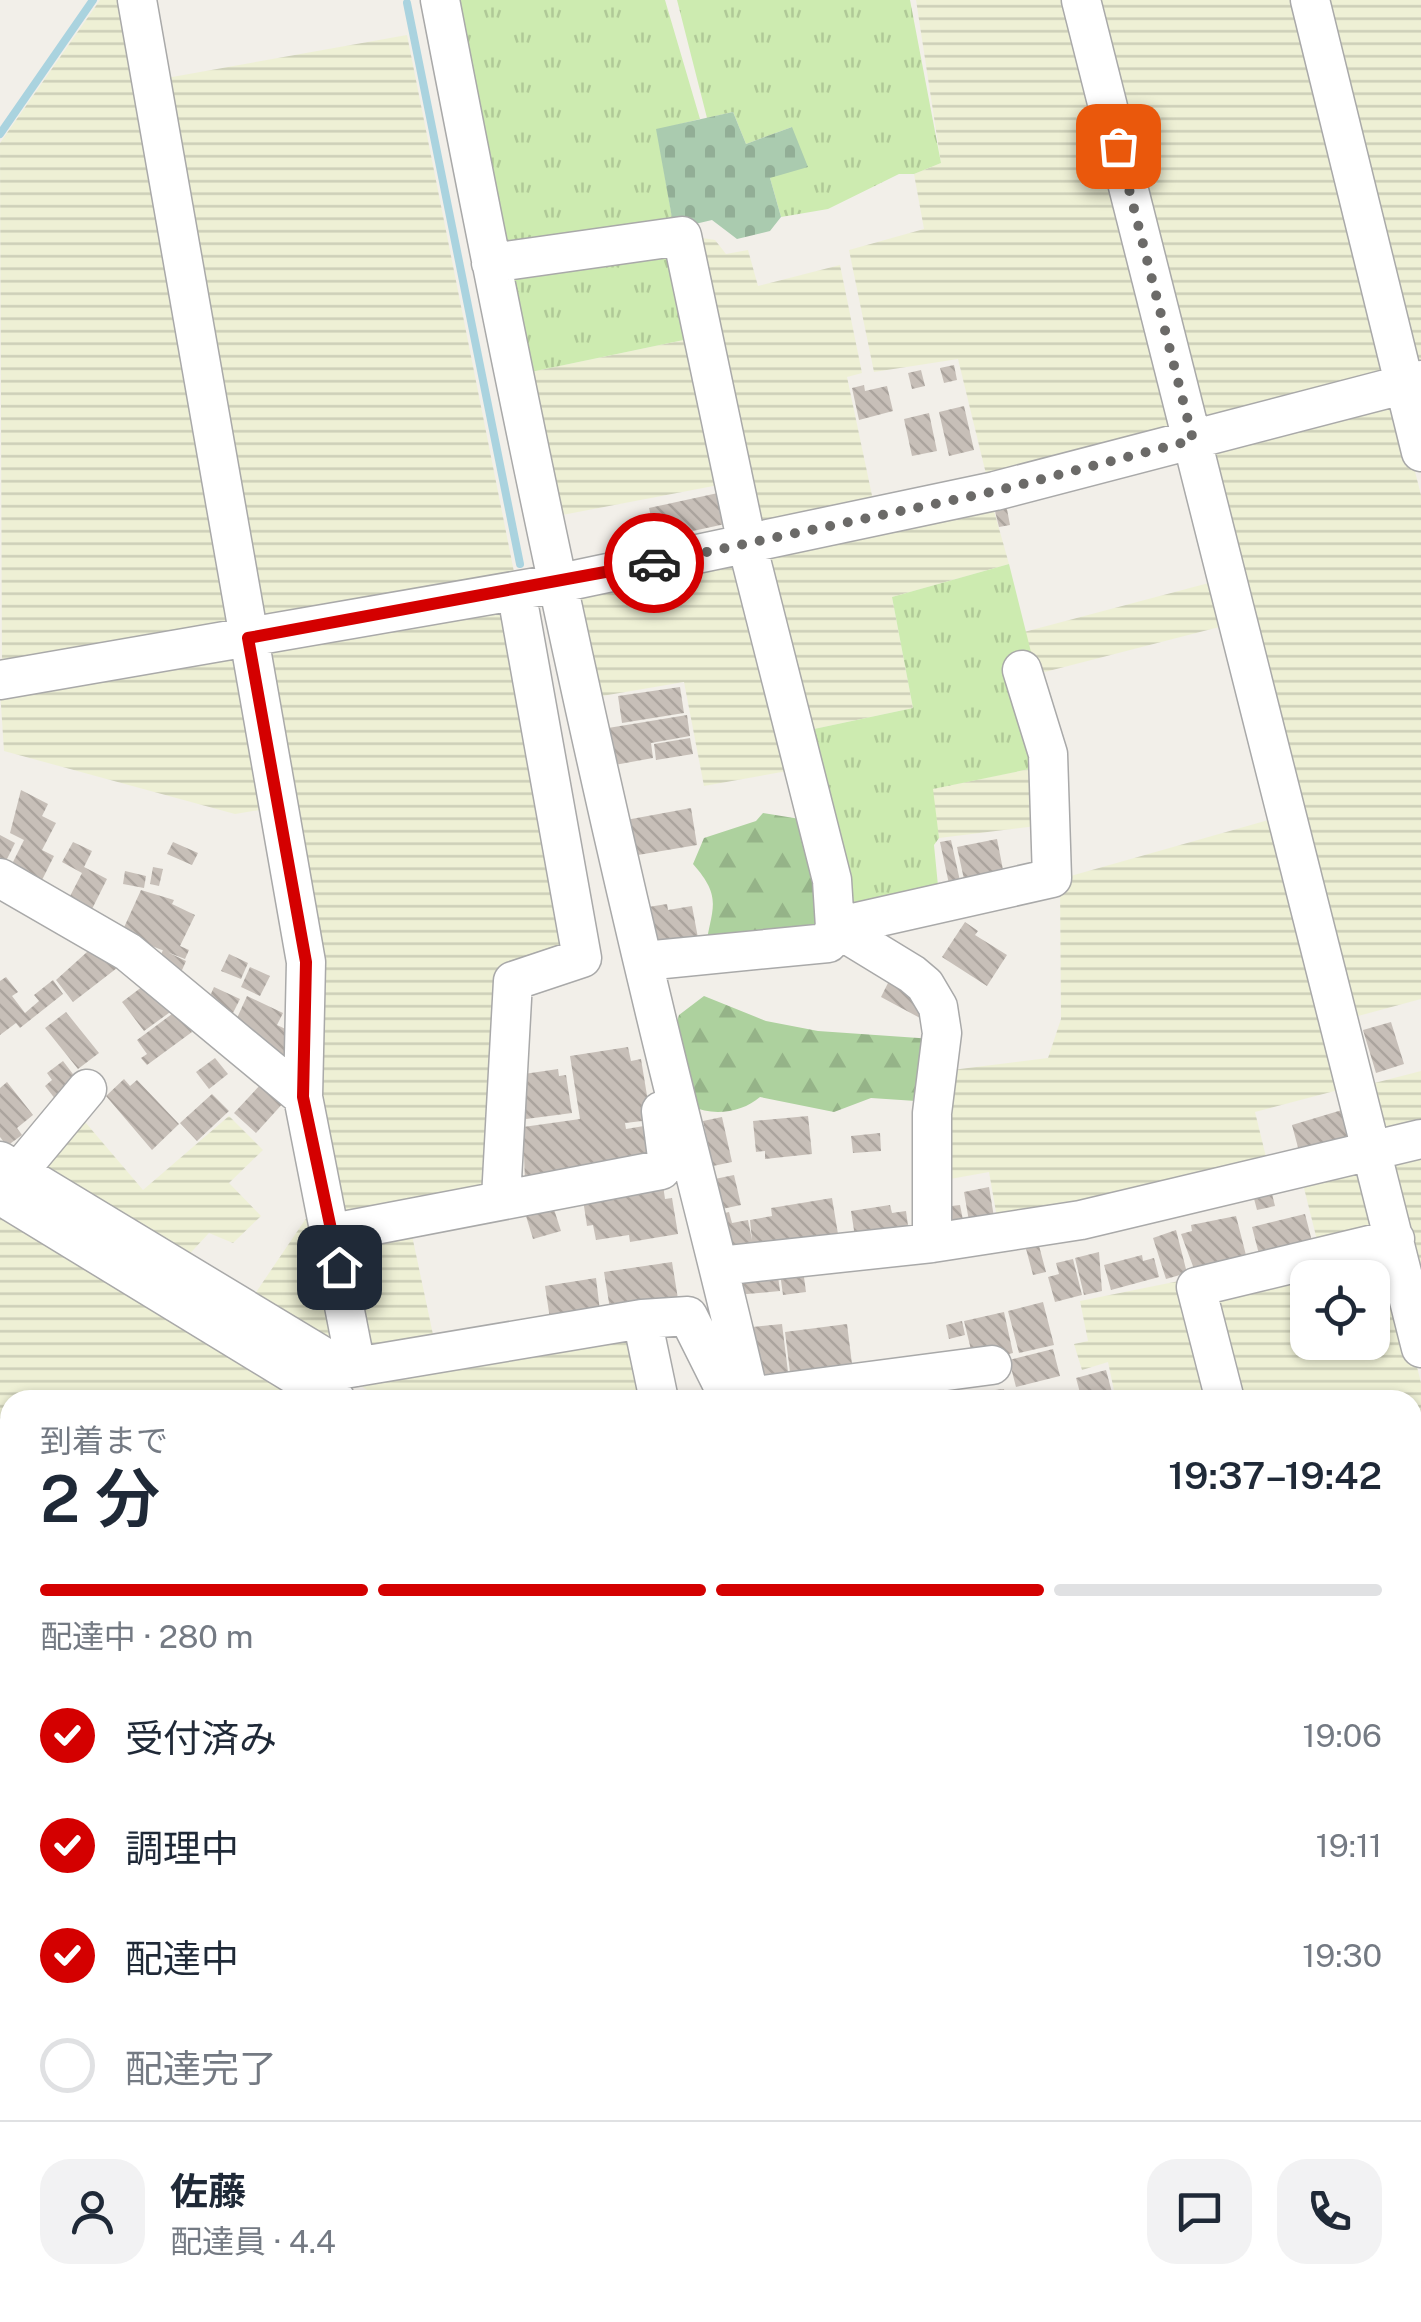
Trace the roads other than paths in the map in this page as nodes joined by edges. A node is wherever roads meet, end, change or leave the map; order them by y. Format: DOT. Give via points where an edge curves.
graph roads {
  1 [pos="137,0"];
  2 [pos="440,0"];
  3 [pos="1081,0"];
  4 [pos="1310,0"];
  5 [pos="491,264"];
  6 [pos="1413,382"];
  7 [pos="1193,440"];
  8 [pos="1421,452"];
  9 [pos="746,544"];
  10 [pos="560,583"];
  11 [pos="520,612"];
  12 [pos="248,638"];
  13 [pos="1022,670"];
  14 [pos="0,680"];
  15 [pos="0,878"];
  16 [pos="835,926"];
  17 [pos="644,961"];
  18 [pos="668,1069"];
  19 [pos="87,1089"];
  20 [pos="303,1097"];
  21 [pos="1421,1139"];
  22 [pos="1372,1151"];
  23 [pos="5,1186"];
  24 [pos="501,1198"];
  25 [pos="333,1234"];
  26 [pos="1394,1239"];
  27 [pos="932,1243"];
  28 [pos="720,1266"];
  29 [pos="642,1319"];
  30 [pos="1421,1348"];
  31 [pos="992,1364"];
  32 [pos="338,1386"];
  33 [pos="657,1390"];
  34 [pos="737,1390"];
  35 [pos="741,1390"];
  36 [pos="807,1390"];
  37 [pos="1222,1390"];
  1 -- 12 [label="street"];
  2 -- 5 [label="street"];
  3 -- 7 [label="street"];
  4 -- 6 [label="street"];
  5 -- 9 [label="street" via="682,236"];
  5 -- 10 [label="street"];
  6 -- 7 [label="street"];
  6 -- 8 [label="street"];
  7 -- 9 [label="street" via="996,491"];
  7 -- 22 [label="street"];
  9 -- 10 [label="street"];
  9 -- 16 [label="street" via="832,880"];
  10 -- 12 [label="street"];
  10 -- 17 [label="street"];
  11 -- 24 [label="street" via="582,958 513,982"];
  12 -- 14 [label="street"];
  12 -- 20 [label="street" via="306,962"];
  13 -- 16 [label="street" via="1048,754 1052,878"];
  15 -- 20 [label="street" via="128,952"];
  16 -- 17 [label="street" via="828,943"];
  16 -- 27 [label="street" via="912,974 938,1006"];
  17 -- 18 [label="street"];
  18 -- 24 [label="street" via="657,1078 667,1156 661,1170"];
  18 -- 28 [label="street"];
  19 -- 23 [label="street"];
  20 -- 25 [label="street"];
  21 -- 22 [label="street"];
  22 -- 26 [label="street"];
  22 -- 27 [label="street" via="1081,1220"];
  23 -- 32 [label="street"];
  24 -- 25 [label="street"];
  25 -- 32 [label="street"];
  26 -- 30 [label="street"];
  26 -- 37 [label="street" via="1196,1287"];
  27 -- 28 [label="street"];
  28 -- 35 [label="street"];
  29 -- 32 [label="street"];
  29 -- 33 [label="street"];
  29 -- 34 [label="street" via="688,1316"];
  31 -- 36 [label="street"];
}
